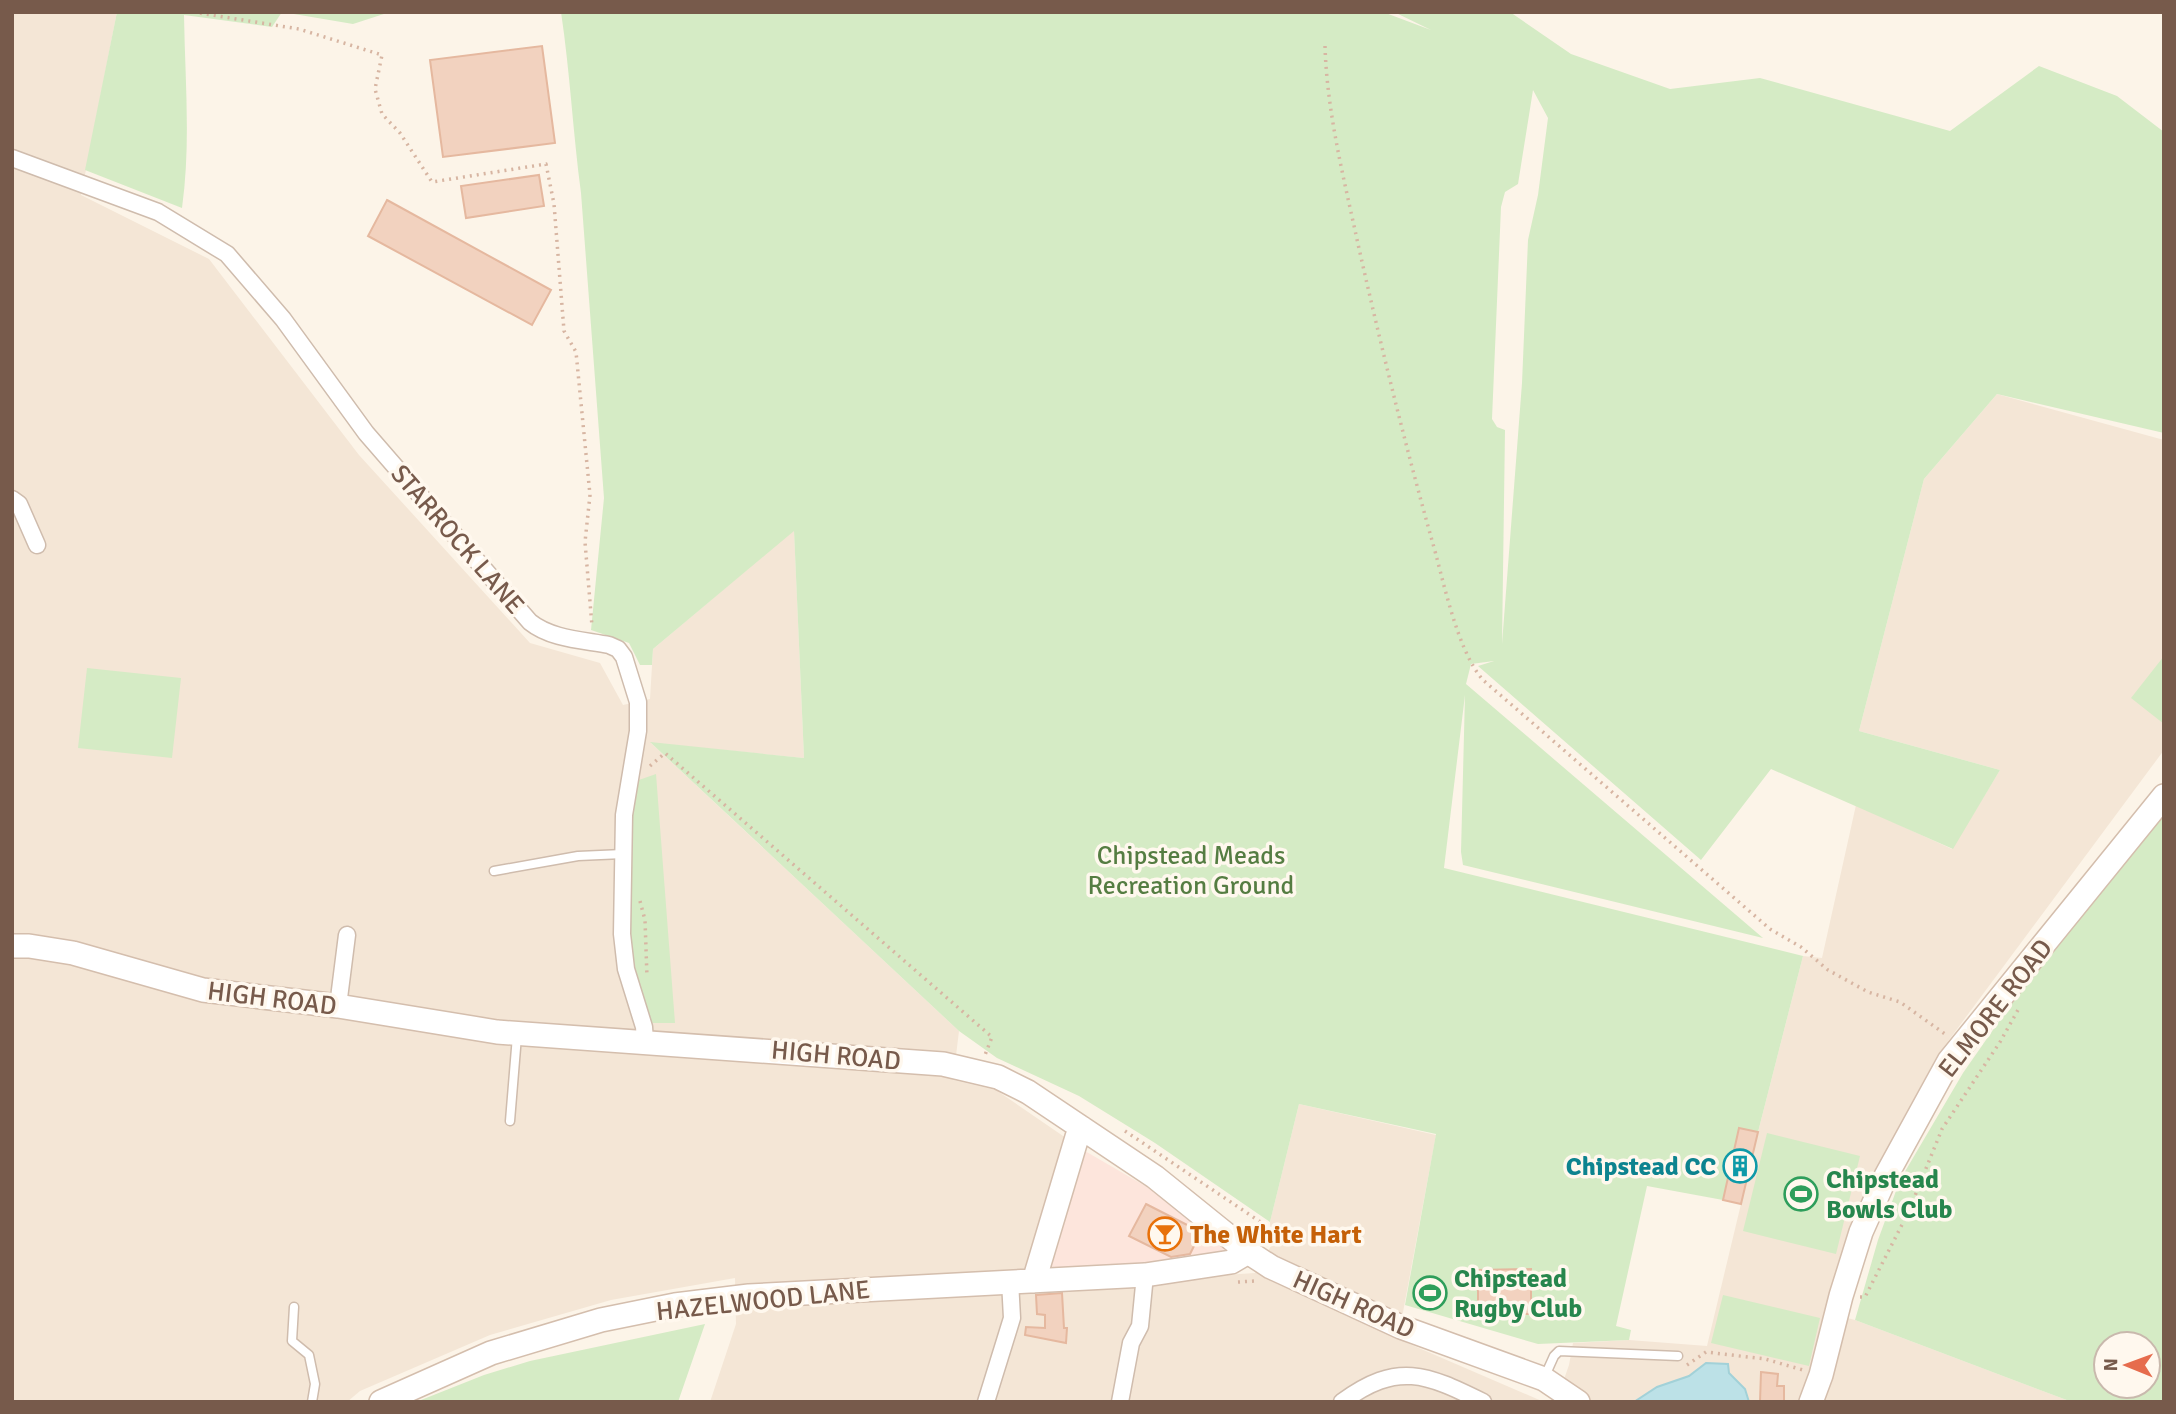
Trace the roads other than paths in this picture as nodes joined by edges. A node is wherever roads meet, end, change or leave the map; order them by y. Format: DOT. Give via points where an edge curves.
graph roads {
  1 [pos="12,158"];
  2 [pos="12,499"];
  3 [pos="37,545"];
  4 [pos="2164,796"];
  5 [pos="623,854"];
  6 [pos="494,871"];
  7 [pos="347,935"];
  8 [pos="12,946"];
  9 [pos="338,1006"];
  10 [pos="517,1033"];
  11 [pos="645,1041"];
  12 [pos="510,1121"];
  13 [pos="1082,1128"];
  14 [pos="1255,1248"];
  15 [pos="1145,1275"];
  16 [pos="1010,1281"];
  17 [pos="1034,1281"];
  18 [pos="294,1307"];
  19 [pos="1678,1356"];
  20 [pos="1544,1379"];
  21 [pos="990,1398"];
  22 [pos="312,1402"];
  23 [pos="381,1402"];
  24 [pos="1120,1402"];
  25 [pos="1342,1402"];
  26 [pos="1483,1402"];
  27 [pos="1578,1402"];
  28 [pos="1811,1402"];
  1 -- 5 [label="street, STARROCK LANE" via="158,212 227,254 283,319 366,433 530,622 551,634 618,649 638,702"];
  2 -- 3 [label="street" via="19,504"];
  4 -- 28 [label="street, ELMORE ROAD" via="1949,1061 1886,1176 1861,1233"];
  5 -- 6 [label="lane" via="578,856"];
  5 -- 11 [label="street, STARROCK LANE" via="626,969"];
  7 -- 9 [label="street"];
  8 -- 9 [label="street, HIGH ROAD" via="73,953 203,990"];
  9 -- 10 [label="street, HIGH ROAD"];
  10 -- 11 [label="street, HIGH ROAD"];
  10 -- 12 [label="lane"];
  11 -- 13 [label="street, HIGH ROAD" via="971,1069 998,1077"];
  13 -- 14 [label="street, HIGH ROAD"];
  13 -- 17 [label="street"];
  14 -- 15 [label="street, HAZELWOOD LANE" via="1231,1262"];
  14 -- 20 [label="street, HIGH ROAD" via="1296,1279 1401,1327"];
  15 -- 17 [label="street, HAZELWOOD LANE"];
  15 -- 24 [label="street" via="1140,1326 1131,1343"];
  16 -- 17 [label="street, HAZELWOOD LANE"];
  16 -- 21 [label="street" via="1012,1318"];
  16 -- 23 [label="street, HAZELWOOD LANE" via="749,1296 601,1320 491,1353"];
  18 -- 22 [label="lane" via="292,1341 309,1355 315,1384"];
  19 -- 20 [label="lane" via="1559,1351"];
  20 -- 27 [label="street, HIGH ROAD"];
  25 -- 26 [label="street" via="1364,1386 1415,1375 1442,1381"];
}
